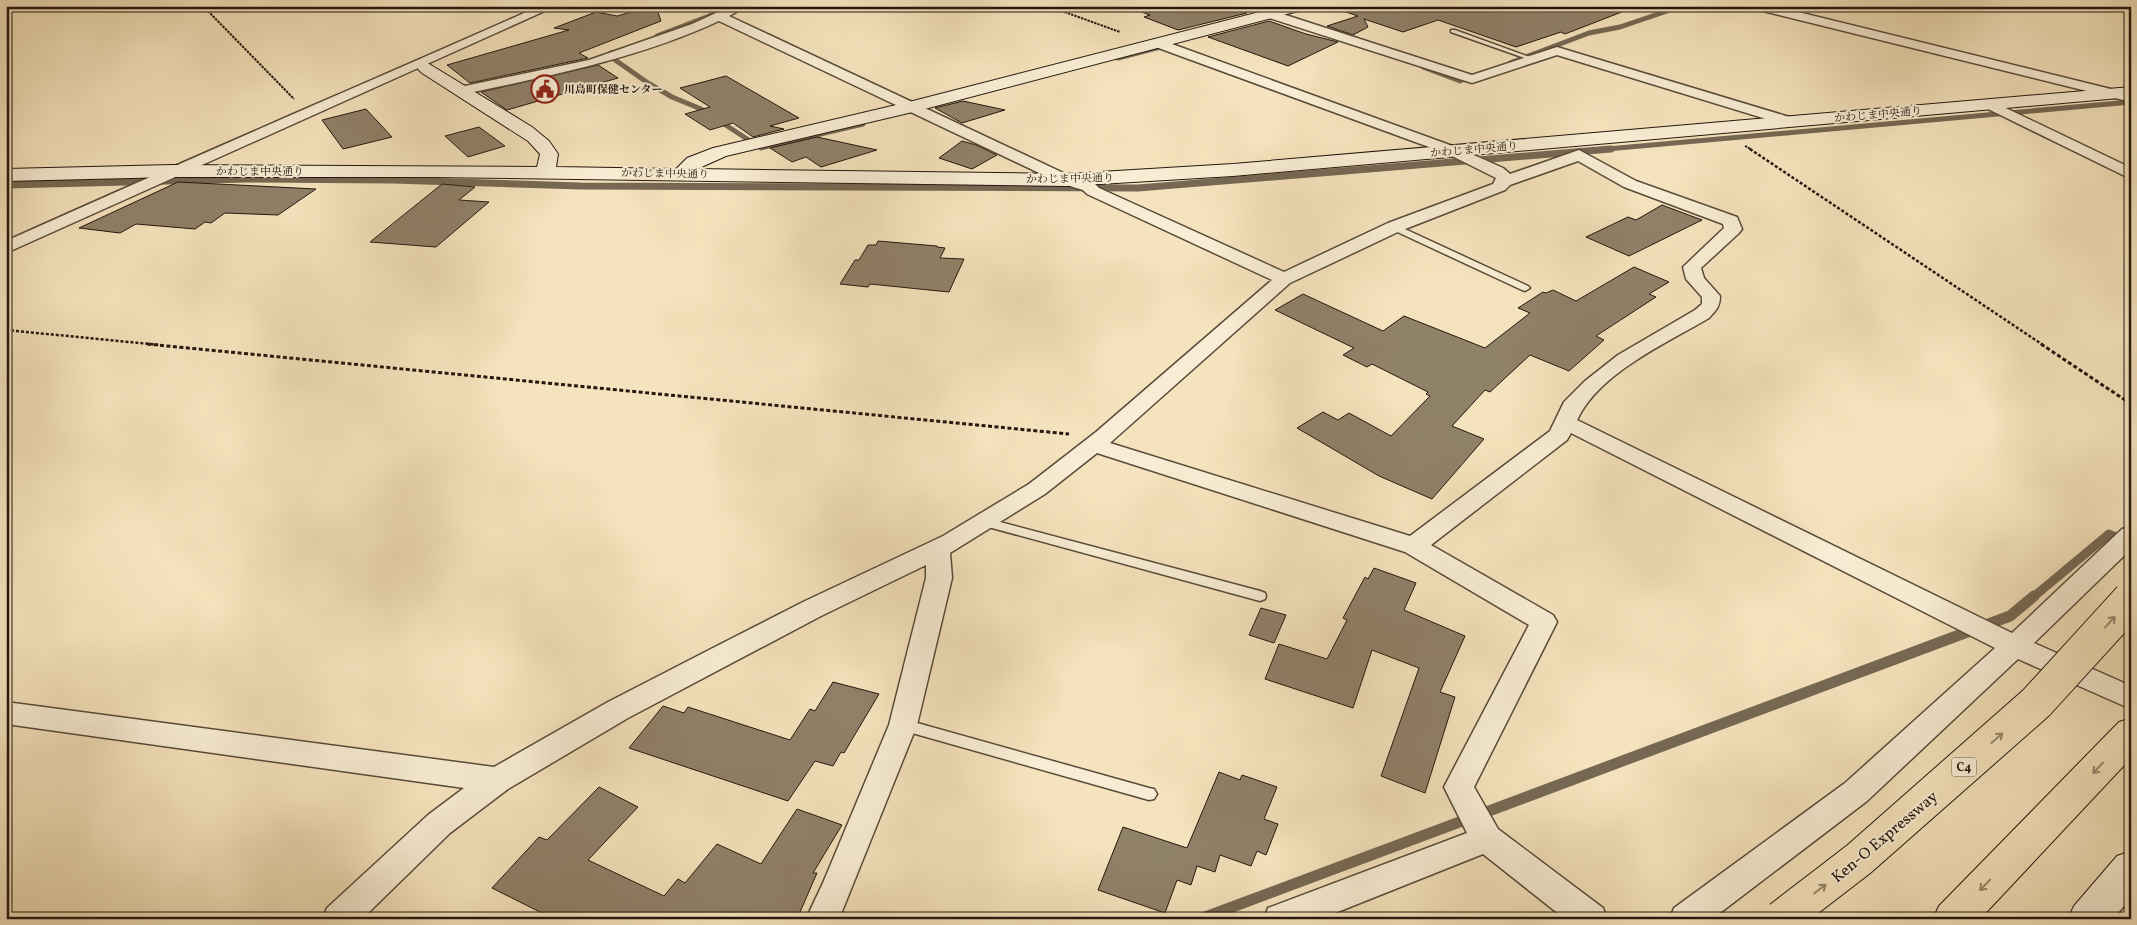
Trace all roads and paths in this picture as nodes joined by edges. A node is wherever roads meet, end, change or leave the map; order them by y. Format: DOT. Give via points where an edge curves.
graph roads {
  1 [pos="204,6"];
  2 [pos="741,6"];
  3 [pos="1048,6"];
  4 [pos="1301,6"];
  5 [pos="1760,6"];
  6 [pos="548,7"];
  7 [pos="1270,14"];
  8 [pos="721,17"];
  9 [pos="1453,31"];
  10 [pos="1155,43"];
  11 [pos="1532,59"];
  12 [pos="421,64"];
  13 [pos="460,91"];
  14 [pos="2125,95"];
  15 [pos="1989,104"];
  16 [pos="911,107"];
  17 [pos="308,114"];
  18 [pos="1792,122"];
  19 [pos="1718,128"];
  20 [pos="1466,157"];
  21 [pos="173,171"];
  22 [pos="543,172"];
  23 [pos="682,174"];
  24 [pos="2131,174"];
  25 [pos="6,175"];
  26 [pos="1066,180"];
  27 [pos="1504,182"];
  28 [pos="1394,228"];
  29 [pos="6,248"];
  30 [pos="1284,279"];
  31 [pos="1525,288"];
  32 [pos="6,330"];
  33 [pos="2131,404"];
  34 [pos="1565,422"];
  35 [pos="1099,441"];
  36 [pos="985,522"];
  37 [pos="2131,535"];
  38 [pos="1414,546"];
  39 [pos="938,548"];
  40 [pos="1260,596"];
  41 [pos="2131,599"];
  42 [pos="2016,646"];
  43 [pos="2131,698"];
  44 [pos="6,713"];
  45 [pos="903,725"];
  46 [pos="2131,732"];
  47 [pos="497,780"];
  48 [pos="1149,794"];
  49 [pos="1487,839"];
  50 [pos="2131,868"];
  51 [pos="339,919"];
  52 [pos="822,919"];
  53 [pos="1280,919"];
  54 [pos="1591,919"];
  55 [pos="1686,919"];
  56 [pos="1781,919"];
  57 [pos="1953,919"];
  58 [pos="2088,919"];
  1 -- 17 [label="path"];
  2 -- 8 [label="street"];
  3 -- 10 [label="path"];
  4 -- 7 [label="street"];
  5 -- 14 [label="street"];
  6 -- 12 [label="street"];
  7 -- 10 [label="street"];
  7 -- 11 [label="street" via="1472,79"];
  8 -- 13 [label="street" via="592,63"];
  8 -- 16 [label="street"];
  9 -- 11 [label="lane"];
  10 -- 16 [label="street"];
  10 -- 20 [label="street"];
  11 -- 18 [label="street" via="1557,51 1574,55"];
  12 -- 13 [label="street"];
  12 -- 17 [label="street"];
  13 -- 22 [label="street" via="541,142 550,154"];
  14 -- 15 [label="street, かわじま中央通り"];
  15 -- 18 [label="street, かわじま中央通り"];
  15 -- 24 [label="street"];
  16 -- 23 [label="street" via="720,152 694,162"];
  16 -- 26 [label="street"];
  17 -- 21 [label="street"];
  18 -- 19 [label="street, かわじま中央通り"];
  19 -- 20 [label="street, かわじま中央通り"];
  19 -- 33 [label="path"];
  20 -- 26 [label="street, かわじま中央通り"];
  20 -- 27 [label="street" via="1498,171 1504,176"];
  21 -- 22 [label="street, かわじま中央通り"];
  21 -- 25 [label="street, かわじま中央通り"];
  21 -- 29 [label="street"];
  22 -- 23 [label="street, かわじま中央通り"];
  23 -- 26 [label="street, かわじま中央通り"];
  26 -- 30 [label="street"];
  27 -- 28 [label="street"];
  27 -- 34 [label="street" via="1579,155 1630,184 1731,221 1733,229 1692,267 1696,279 1712,296 1711,305 1702,314 1625,359 1592,385 1574,402"];
  28 -- 30 [label="street"];
  28 -- 31 [label="lane"];
  30 -- 35 [label="street"];
  32 -- 35 [label="path"];
  34 -- 38 [label="street" via="1559,435"];
  34 -- 42 [label="street"];
  35 -- 36 [label="street"];
  35 -- 38 [label="street"];
  36 -- 39 [label="street"];
  36 -- 40 [label="lane"];
  37 -- 42 [label="street"];
  38 -- 49 [label="street" via="1544,622 1459,788"];
  39 -- 45 [label="street" via="938,578"];
  39 -- 47 [label="street" via="719,656"];
  56 -- 41 [label="highway, Ken-O Expressway / C4, one-way, bridge" via="1859,859 2036,703"];
  42 -- 43 [label="street"];
  42 -- 55 [label="street" via="1856,792"];
  44 -- 47 [label="street"];
  45 -- 48 [label="lane"];
  45 -- 52 [label="street"];
  46 -- 57 [label="highway, one-way"];
  47 -- 51 [label="street" via="439,824"];
  49 -- 53 [label="street"];
  49 -- 54 [label="street"];
  50 -- 58 [label="street"];
}
